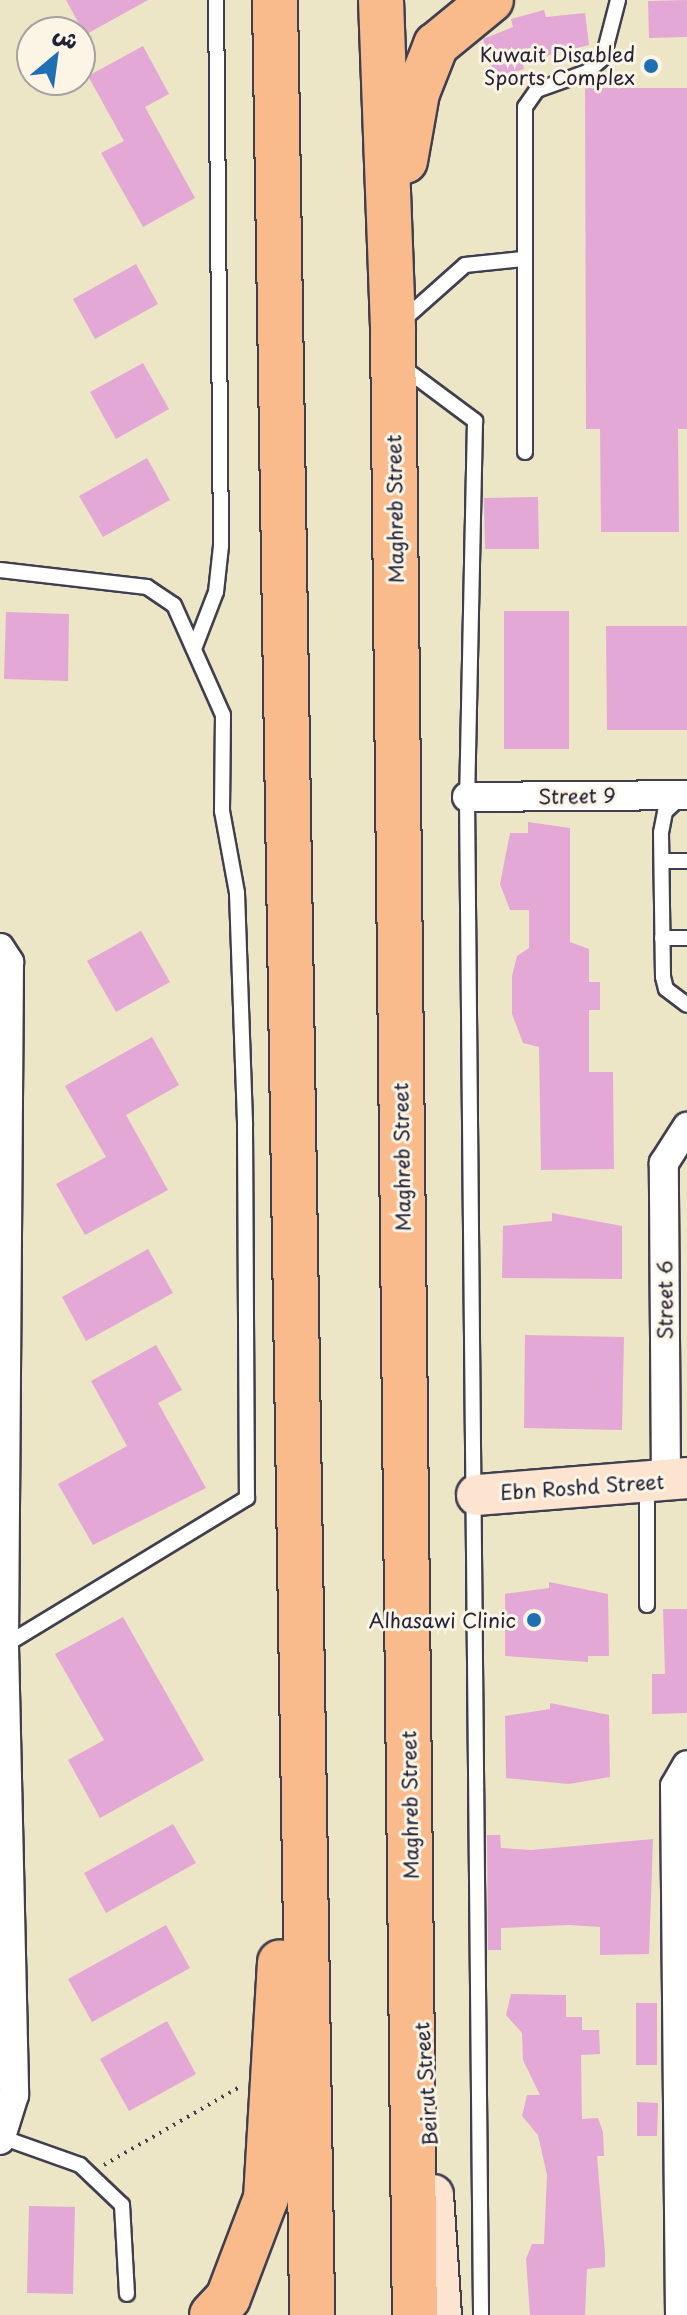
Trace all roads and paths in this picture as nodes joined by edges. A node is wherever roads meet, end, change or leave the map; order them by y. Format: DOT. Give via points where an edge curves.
graph roads {
  1 [pos="216,0"];
  2 [pos="275,0"];
  3 [pos="381,0"];
  4 [pos="491,0"];
  5 [pos="618,0"];
  6 [pos="523,259"];
  7 [pos="392,331"];
  8 [pos="525,452"];
  9 [pos="0,570"];
  10 [pos="194,649"];
  11 [pos="686,795"];
  12 [pos="467,797"];
  13 [pos="662,861"];
  14 [pos="687,861"];
  15 [pos="662,938"];
  16 [pos="687,938"];
  17 [pos="0,948"];
  18 [pos="687,1005"];
  19 [pos="687,1127"];
  20 [pos="667,1480"];
  21 [pos="477,1495"];
  22 [pos="647,1605"];
  23 [pos="2,1609"];
  24 [pos="4,1646"];
  25 [pos="303,1664"];
  26 [pos="687,1765"];
  27 [pos="410,1853"];
  28 [pos="239,2087"];
  29 [pos="2,2139"];
  30 [pos="91,2173"];
  31 [pos="127,2294"];
  32 [pos="212,2315"];
  33 [pos="312,2315"];
  34 [pos="415,2315"];
  35 [pos="441,2315"];
  36 [pos="481,2315"];
  37 [pos="680,2315"];
  1 -- 10 [label="lane" via="221,546 216,592"];
  2 -- 25 [label="highway"];
  3 -- 7 [label="highway, Maghreb Street"];
  4 -- 7 [label="highway" via="436,45 417,93"];
  5 -- 6 [label="lane" via="603,58 587,72 543,86 525,107"];
  6 -- 7 [label="lane" via="465,265"];
  6 -- 8 [label="lane"];
  7 -- 12 [label="lane" via="475,421"];
  7 -- 27 [label="highway, Maghreb Street"];
  9 -- 10 [label="lane" via="147,587 174,605"];
  10 -- 24 [label="lane" via="223,715 222,811 237,893 247,1498"];
  11 -- 12 [label="street, Street 9"];
  11 -- 13 [label="lane" via="665,812"];
  12 -- 21 [label="lane"];
  13 -- 14 [label="lane"];
  13 -- 15 [label="lane"];
  15 -- 16 [label="lane"];
  15 -- 18 [label="lane" via="666,989"];
  17 -- 23 [label="street" via="9,962"];
  19 -- 20 [label="street, Street 6" via="664,1163"];
  20 -- 21 [label="main road, Ebn Roshd Street"];
  20 -- 22 [label="lane"];
  21 -- 36 [label="lane"];
  23 -- 24 [label="street"];
  24 -- 29 [label="street" via="14,2095"];
  25 -- 32 [label="highway" via="266,2198 228,2298"];
  25 -- 33 [label="highway"];
  26 -- 37 [label="street" via="675,1786"];
  27 -- 34 [label="highway, Maghreb Street"];
  27 -- 35 [label="main road, Beirut Street"];
  28 -- 30 [label="path"];
  29 -- 30 [label="lane"];
  30 -- 31 [label="lane" via="122,2205"];
}
